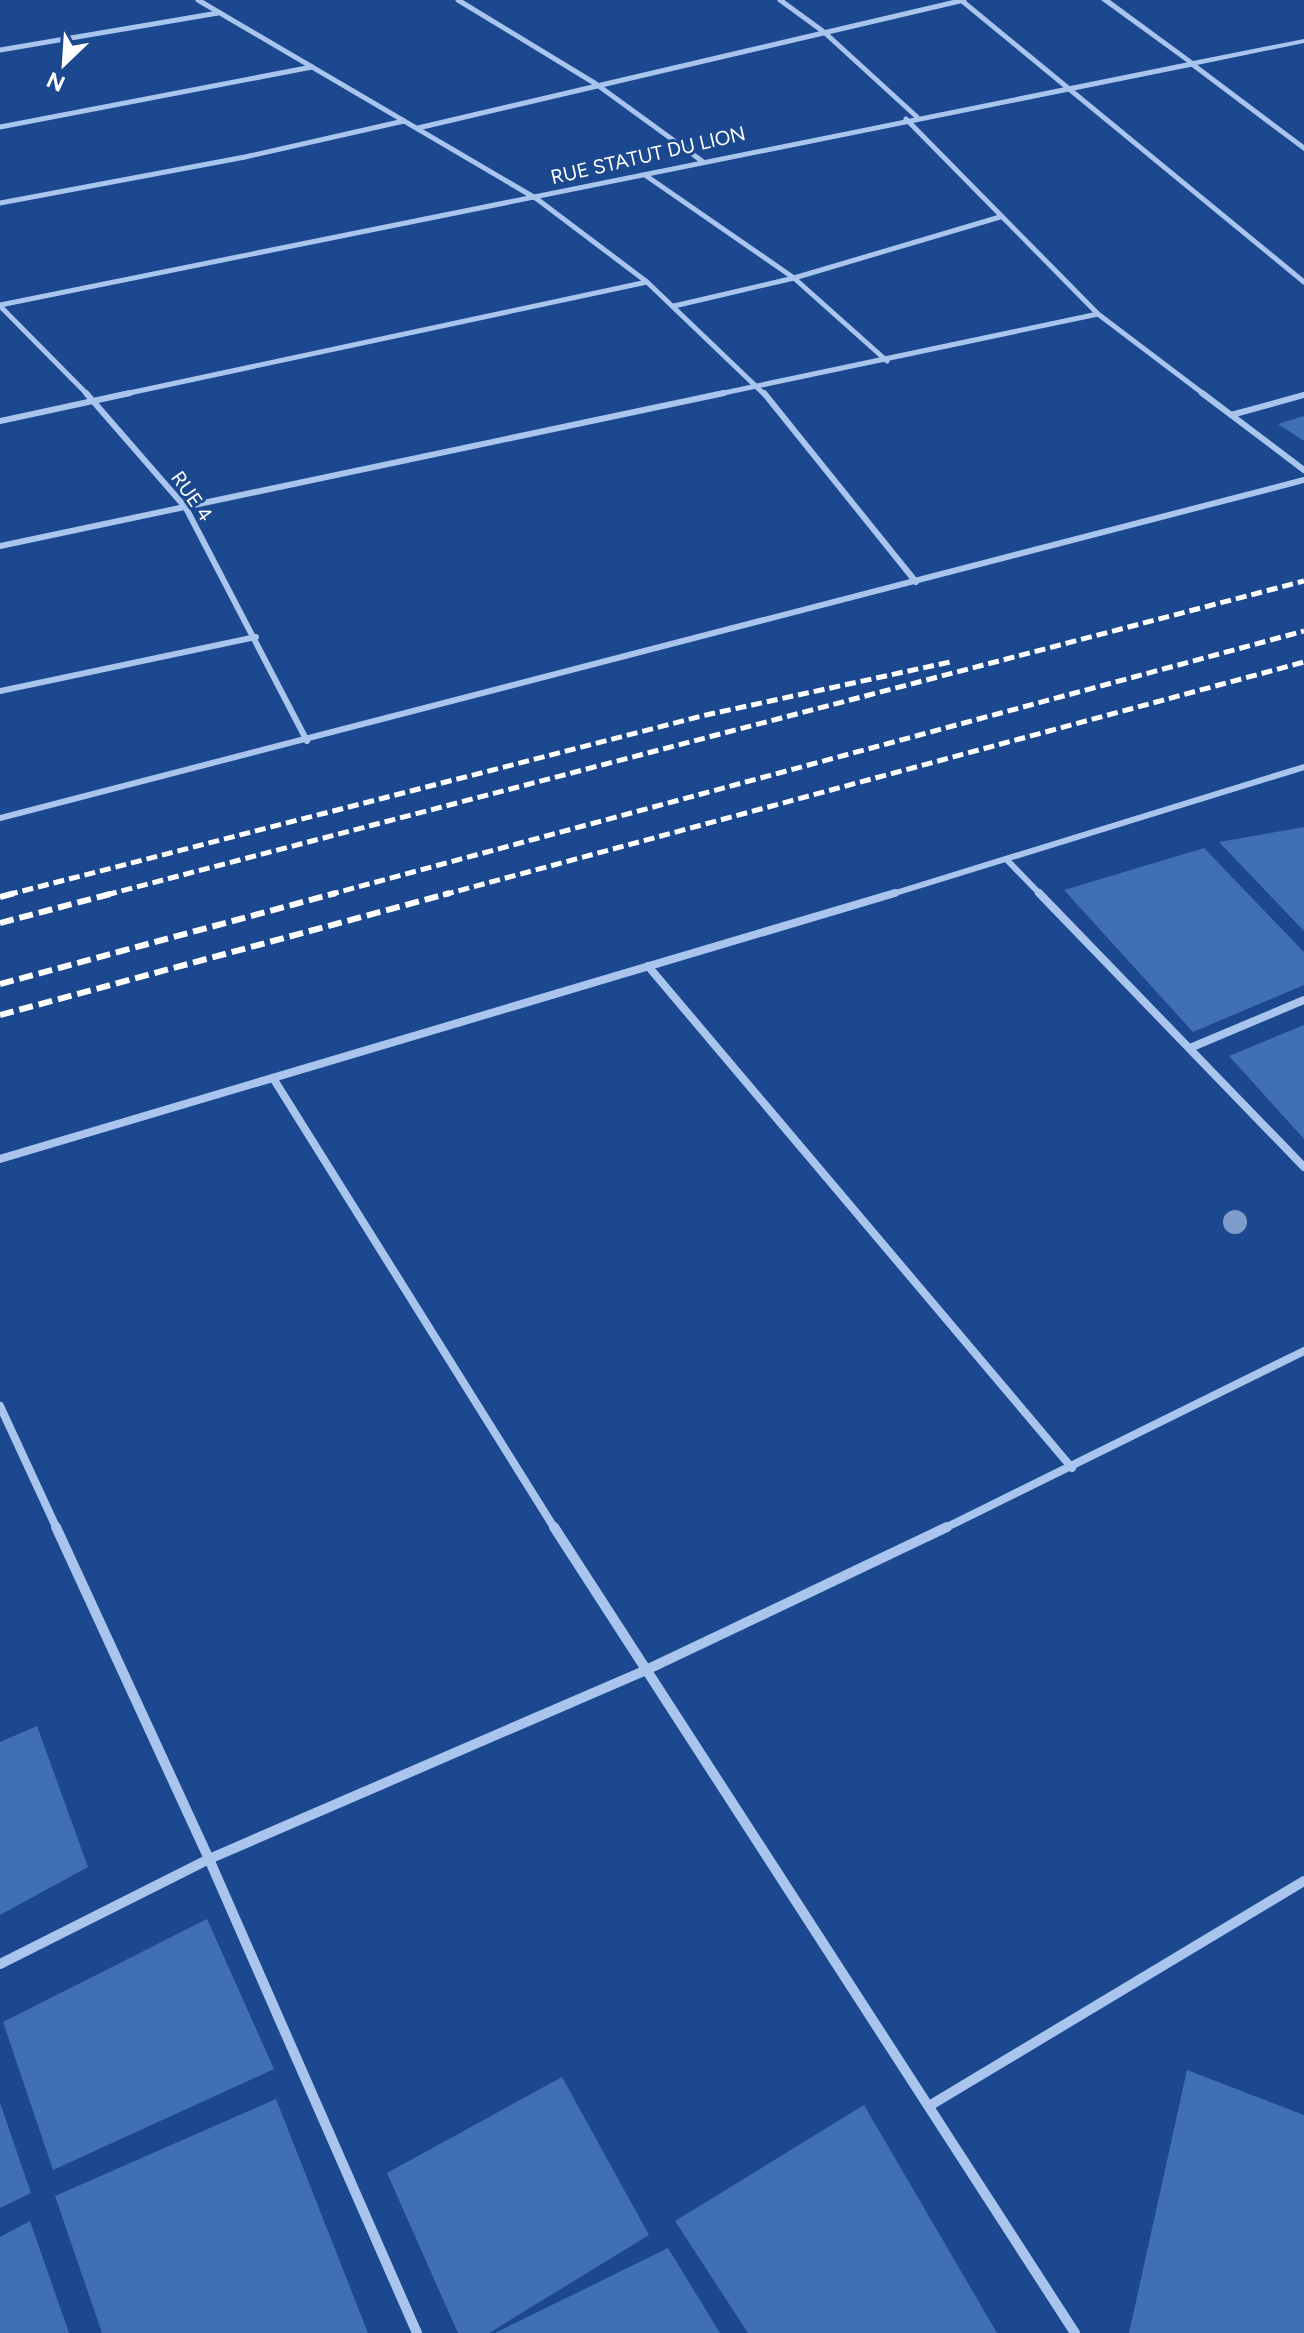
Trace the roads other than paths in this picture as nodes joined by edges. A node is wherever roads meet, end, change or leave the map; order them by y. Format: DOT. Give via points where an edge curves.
graph roads {
  1 [pos="198,0"];
  2 [pos="458,0"];
  3 [pos="780,0"];
  4 [pos="962,0"];
  5 [pos="1105,0"];
  6 [pos="218,13"];
  7 [pos="824,32"];
  8 [pos="1304,41"];
  9 [pos="0,50"];
  10 [pos="1192,64"];
  11 [pos="312,67"];
  12 [pos="596,84"];
  13 [pos="1067,87"];
  14 [pos="917,117"];
  15 [pos="906,119"];
  16 [pos="404,121"];
  17 [pos="0,127"];
  18 [pos="417,129"];
  19 [pos="1304,148"];
  20 [pos="702,161"];
  21 [pos="645,175"];
  22 [pos="537,199"];
  23 [pos="0,203"];
  24 [pos="1000,217"];
  25 [pos="794,278"];
  26 [pos="647,282"];
  27 [pos="1304,282"];
  28 [pos="0,305"];
  29 [pos="674,306"];
  30 [pos="1098,314"];
  31 [pos="887,361"];
  32 [pos="757,385"];
  33 [pos="1304,395"];
  34 [pos="96,403"];
  35 [pos="1231,415"];
  36 [pos="0,421"];
  37 [pos="1304,470"];
  38 [pos="1304,480"];
  39 [pos="186,508"];
  40 [pos="0,546"];
  41 [pos="916,582"];
  42 [pos="256,637"];
  43 [pos="0,691"];
  44 [pos="307,741"];
  45 [pos="1304,767"];
  46 [pos="0,818"];
  47 [pos="1007,860"];
  48 [pos="648,966"];
  49 [pos="1304,1000"];
  50 [pos="1190,1048"];
  51 [pos="273,1078"];
  52 [pos="0,1159"];
  53 [pos="1304,1167"];
  54 [pos="1304,1351"];
  55 [pos="0,1406"];
  56 [pos="1072,1468"];
  57 [pos="644,1671"];
  58 [pos="209,1859"];
  59 [pos="1304,1881"];
  60 [pos="0,1964"];
  61 [pos="929,2106"];
  62 [pos="417,2333"];
  63 [pos="1075,2333"];
  1 -- 6 [label="street"];
  2 -- 12 [label="street"];
  3 -- 7 [label="street"];
  4 -- 7 [label="street"];
  4 -- 13 [label="street"];
  5 -- 10 [label="street"];
  6 -- 9 [label="street"];
  6 -- 11 [label="street"];
  7 -- 12 [label="street"];
  7 -- 14 [label="street"];
  8 -- 10 [label="street, RUE STATUT DU LION"];
  10 -- 13 [label="street, RUE STATUT DU LION"];
  10 -- 19 [label="street"];
  11 -- 16 [label="street"];
  11 -- 17 [label="street"];
  12 -- 18 [label="street"];
  12 -- 20 [label="street"];
  13 -- 14 [label="street, RUE STATUT DU LION"];
  13 -- 27 [label="street"];
  14 -- 15 [label="street, RUE STATUT DU LION"];
  15 -- 20 [label="street, RUE STATUT DU LION"];
  15 -- 24 [label="street"];
  16 -- 18 [label="street"];
  16 -- 23 [label="street"];
  18 -- 22 [label="street"];
  20 -- 21 [label="street, RUE STATUT DU LION"];
  21 -- 22 [label="street, RUE STATUT DU LION"];
  21 -- 25 [label="street"];
  22 -- 26 [label="street"];
  22 -- 28 [label="street, RUE STATUT DU LION"];
  24 -- 25 [label="street"];
  24 -- 30 [label="street"];
  25 -- 29 [label="street"];
  25 -- 31 [label="street"];
  26 -- 29 [label="street"];
  26 -- 34 [label="street"];
  28 -- 34 [label="street, RUE 4"];
  29 -- 32 [label="street"];
  30 -- 31 [label="street"];
  30 -- 35 [label="street"];
  31 -- 32 [label="street"];
  32 -- 39 [label="street"];
  32 -- 41 [label="street"];
  33 -- 35 [label="street"];
  34 -- 36 [label="street"];
  34 -- 39 [label="street, RUE 4"];
  35 -- 37 [label="street"];
  38 -- 41 [label="street"];
  39 -- 40 [label="street"];
  39 -- 42 [label="street, RUE 4"];
  41 -- 44 [label="street"];
  42 -- 43 [label="street"];
  42 -- 44 [label="street, RUE 4"];
  44 -- 46 [label="street"];
  45 -- 47 [label="street"];
  47 -- 48 [label="street"];
  47 -- 50 [label="street"];
  48 -- 51 [label="street"];
  48 -- 56 [label="street"];
  49 -- 50 [label="street"];
  50 -- 53 [label="street"];
  51 -- 52 [label="street"];
  51 -- 57 [label="street"];
  54 -- 56 [label="street"];
  55 -- 58 [label="street"];
  56 -- 57 [label="street"];
  57 -- 58 [label="street"];
  57 -- 61 [label="street"];
  58 -- 60 [label="street"];
  58 -- 62 [label="street"];
  59 -- 61 [label="street"];
  61 -- 63 [label="street"];
}
